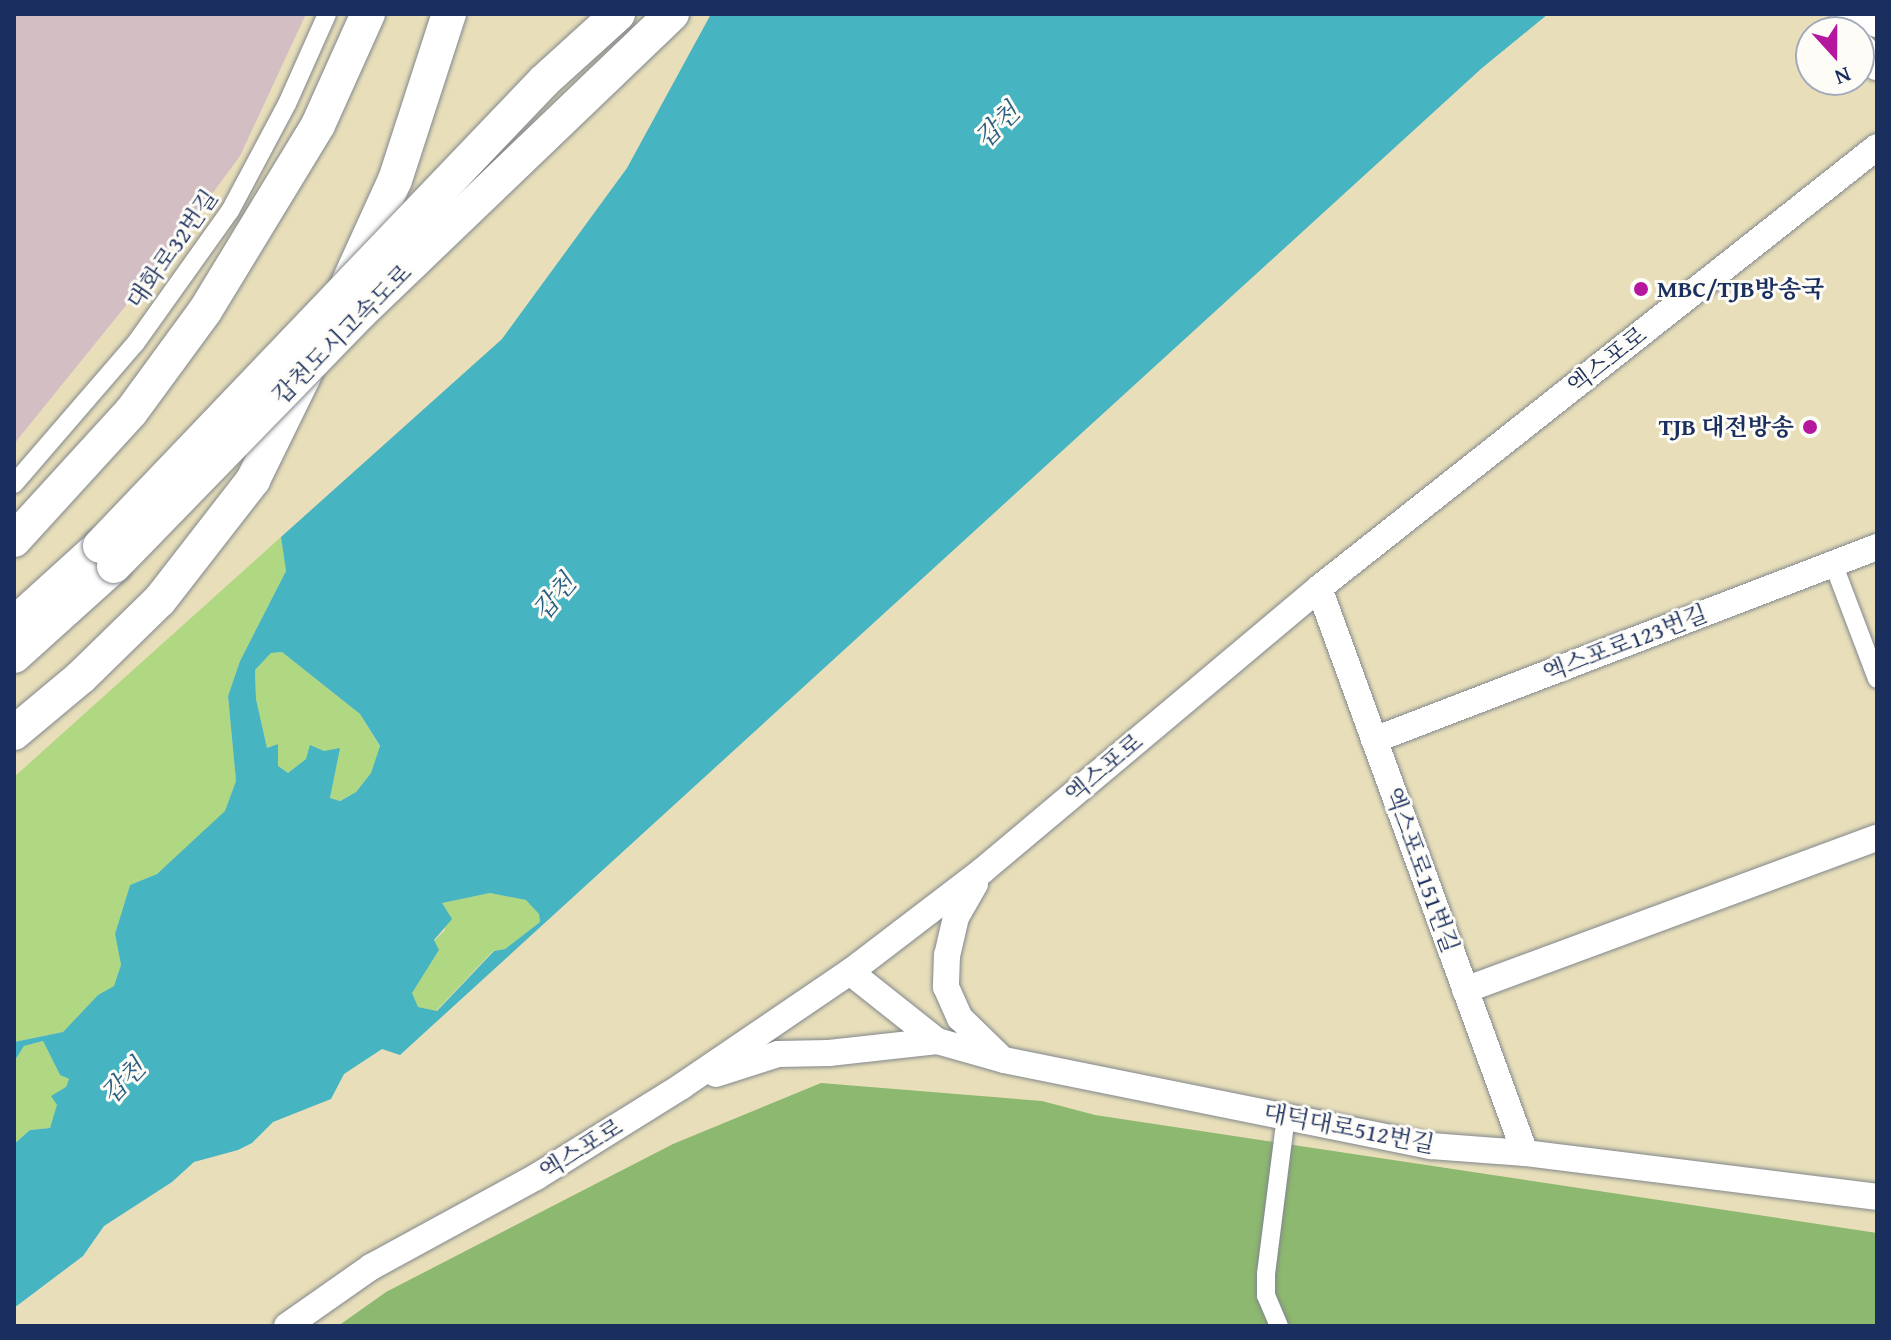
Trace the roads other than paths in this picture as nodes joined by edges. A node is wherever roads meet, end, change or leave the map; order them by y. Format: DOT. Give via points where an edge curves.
graph roads {
  1 [pos="327,14"];
  2 [pos="368,14"];
  3 [pos="449,14"];
  4 [pos="618,14"];
  5 [pos="672,14"];
  6 [pos="1874,14"];
  7 [pos="1877,22"];
  8 [pos="1877,147"];
  9 [pos="14,484"];
  10 [pos="14,540"];
  11 [pos="1877,547"];
  12 [pos="107,556"];
  13 [pos="1833,563"];
  14 [pos="1319,588"];
  15 [pos="14,624"];
  16 [pos="14,656"];
  17 [pos="1877,679"];
  18 [pos="14,733"];
  19 [pos="1374,740"];
  20 [pos="1877,838"];
  21 [pos="982,871"];
  22 [pos="850,972"];
  23 [pos="1465,990"];
  24 [pos="937,1041"];
  25 [pos="1004,1060"];
  26 [pos="682,1086"];
  27 [pos="1286,1115"];
  28 [pos="1525,1153"];
  29 [pos="1877,1197"];
  30 [pos="287,1326"];
  31 [pos="1279,1326"];
  1 -- 9 [label="street, 대화로32번길" via="230,211 135,344"];
  2 -- 10 [label="highway" via="318,125 205,311 131,412"];
  3 -- 18 [label="highway" via="395,180 253,480 160,600"];
  4 -- 12 [label="highway, 갑천도시고속도로, bridge" via="544,81"];
  5 -- 12 [label="highway, 갑천도시고속도로, bridge"];
  6 -- 7 [label="main road"];
  8 -- 14 [label="street, 엑스포로"];
  11 -- 13 [label="street, 엑스포로123번길"];
  12 -- 15 [label="highway, 갑천도시고속도로"];
  12 -- 16 [label="highway, 갑천도시고속도로"];
  13 -- 17 [label="street"];
  13 -- 19 [label="street, 엑스포로123번길"];
  14 -- 19 [label="street, 엑스포로151번길"];
  14 -- 21 [label="street, 엑스포로"];
  19 -- 23 [label="street, 엑스포로151번길"];
  20 -- 23 [label="street"];
  21 -- 22 [label="street, 엑스포로"];
  21 -- 25 [label="street" via="956,917 946,987 960,1018"];
  22 -- 24 [label="street, 대덕대로512번길"];
  22 -- 26 [label="street, 엑스포로"];
  23 -- 28 [label="street, 엑스포로151번길"];
  24 -- 25 [label="street, 대덕대로512번길"];
  24 -- 26 [label="street" via="778,1054"];
  25 -- 27 [label="street, 대덕대로512번길"];
  26 -- 30 [label="street, 엑스포로" via="536,1177 371,1267"];
  27 -- 28 [label="street, 대덕대로512번길" via="1431,1146"];
  27 -- 31 [label="street" via="1266,1274 1266,1296"];
  28 -- 29 [label="street, 대덕대로512번길"];
}
